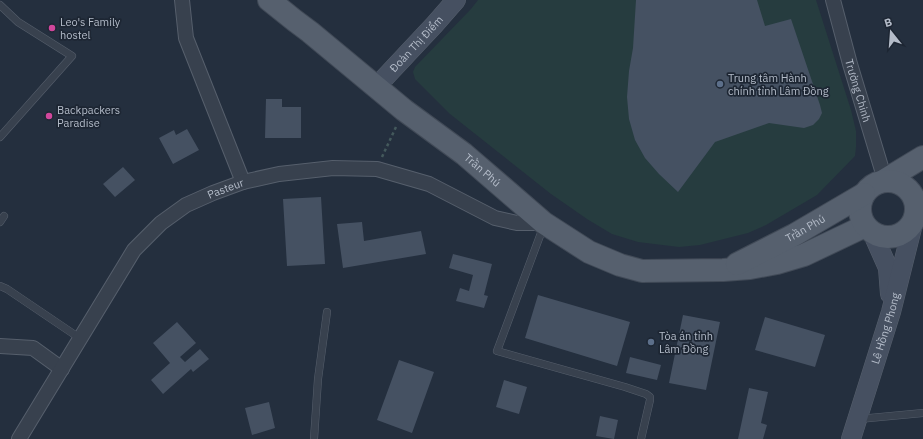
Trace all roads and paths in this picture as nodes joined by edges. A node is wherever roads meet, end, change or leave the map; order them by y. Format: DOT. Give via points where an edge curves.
graph roads {
  1 [pos="182,0"];
  2 [pos="269,0"];
  3 [pos="456,0"];
  4 [pos="833,0"];
  5 [pos="0,5"];
  6 [pos="376,87"];
  7 [pos="404,110"];
  8 [pos="0,137"];
  9 [pos="923,157"];
  10 [pos="377,169"];
  11 [pos="885,180"];
  12 [pos="243,182"];
  13 [pos="864,194"];
  14 [pos="918,207"];
  15 [pos="544,223"];
  16 [pos="868,229"];
  17 [pos="723,270"];
  18 [pos="0,286"];
  19 [pos="327,312"];
  20 [pos="891,312"];
  21 [pos="81,339"];
  22 [pos="0,346"];
  23 [pos="62,369"];
  24 [pos="923,413"];
  25 [pos="857,420"];
  26 [pos="19,439"];
  27 [pos="314,439"];
  28 [pos="641,439"];
  29 [pos="851,439"];
  1 -- 12 [label="street" via="186,38"];
  2 -- 6 [label="main road, Trần Phú"];
  3 -- 6 [label="street, Đoàn Thị Điểm"];
  4 -- 11 [label="street, Trường Chinh"];
  5 -- 8 [label="lane" via="18,22 72,56"];
  6 -- 7 [label="main road, Trần Phú"];
  7 -- 10 [label="path"];
  7 -- 15 [label="main road, Trần Phú" via="464,154"];
  9 -- 11 [label="main road"];
  10 -- 12 [label="street, Pasteur" via="333,168 279,174"];
  10 -- 15 [label="street, Pasteur" via="429,184 495,218 517,223"];
  11 -- 13 [label="main road" via="869,187"];
  11 -- 14 [label="main road" via="903,185"];
  12 -- 21 [label="street, Pasteur" via="186,205 161,223 134,250"];
  13 -- 16 [label="main road" via="859,210 861,219"];
  13 -- 17 [label="main road, Trần Phú" via="794,235"];
  14 -- 16 [label="main road" via="911,224 898,235 880,236"];
  14 -- 20 [label="street, Lê Hồng Phong"];
  15 -- 17 [label="main road, Trần Phú" via="589,252 642,271"];
  15 -- 28 [label="lane" via="497,351 646,394 650,400"];
  16 -- 17 [label="main road, Trần Phú" via="777,263"];
  16 -- 20 [label="street" via="888,268"];
  18 -- 21 [label="lane"];
  19 -- 27 [label="lane" via="318,379"];
  20 -- 25 [label="street, Lê Hồng Phong"];
  21 -- 23 [label="street, Pasteur"];
  22 -- 23 [label="street" via="33,348"];
  23 -- 26 [label="street, Pasteur"];
  24 -- 25 [label="lane"];
  25 -- 29 [label="street, Lê Hồng Phong"];
}
